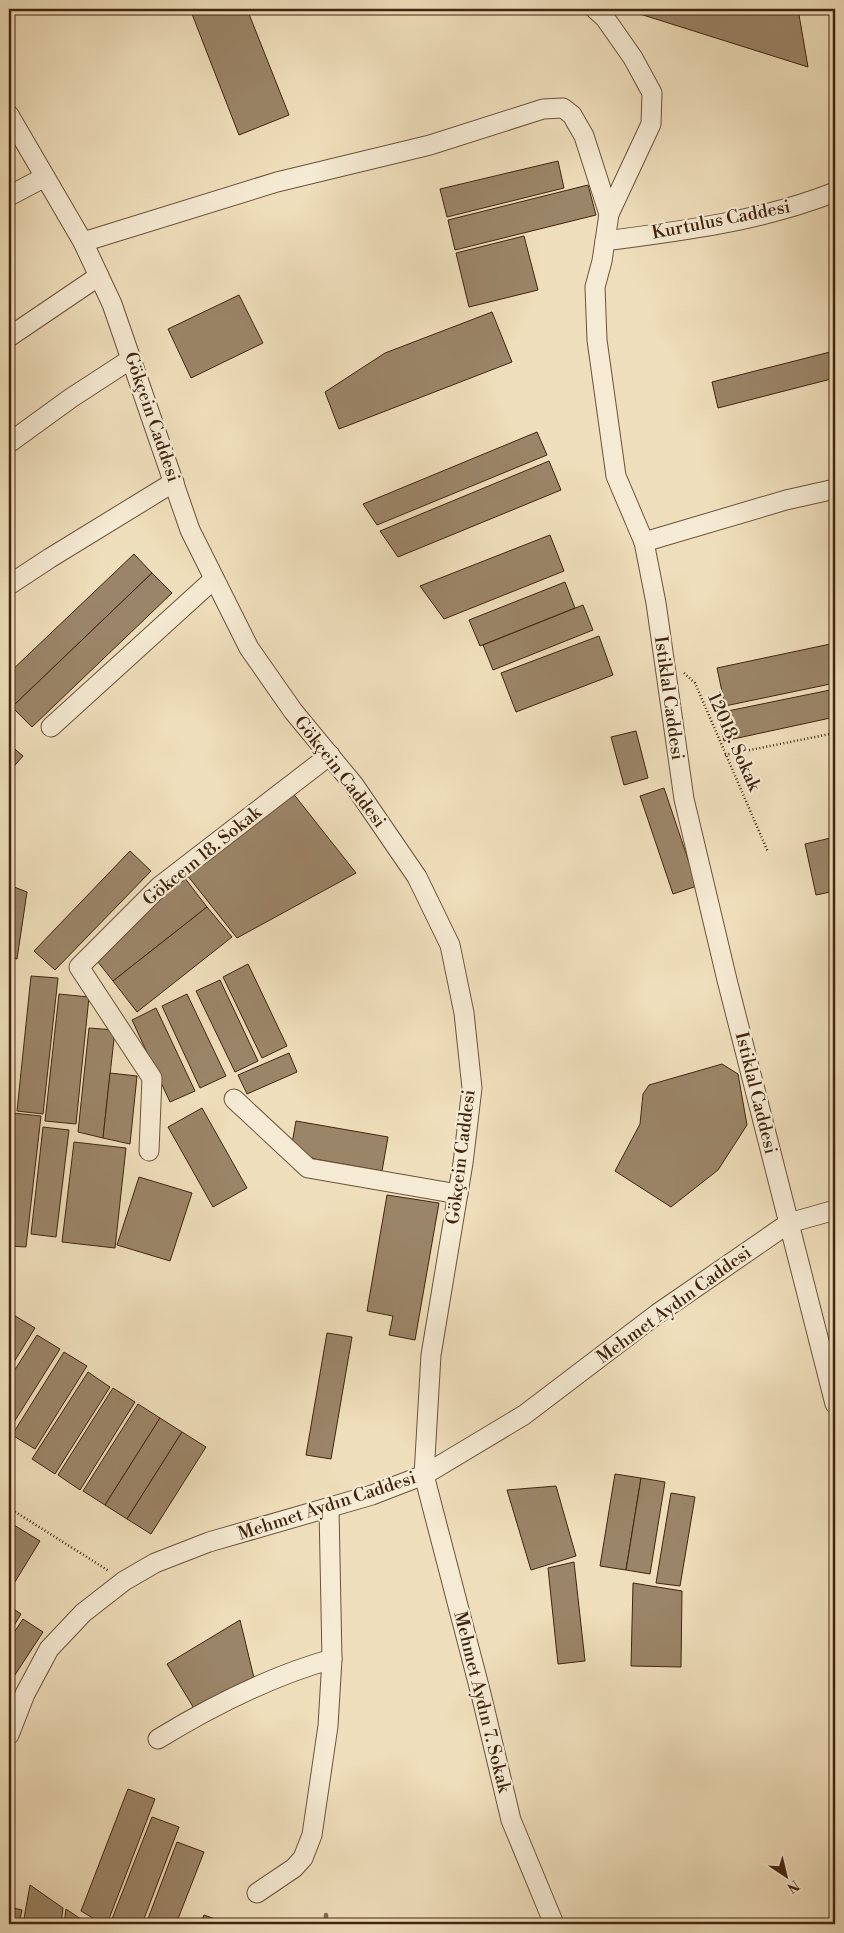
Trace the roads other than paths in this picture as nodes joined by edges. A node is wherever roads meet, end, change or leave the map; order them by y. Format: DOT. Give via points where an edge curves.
graph roads {
  1 [pos="595,9"];
  2 [pos="9,115"];
  3 [pos="45,177"];
  4 [pos="835,192"];
  5 [pos="9,196"];
  6 [pos="609,214"];
  7 [pos="605,241"];
  8 [pos="83,242"];
  9 [pos="99,276"];
  10 [pos="9,337"];
  11 [pos="131,359"];
  12 [pos="9,443"];
  13 [pos="174,482"];
  14 [pos="835,489"];
  15 [pos="644,542"];
  16 [pos="214,579"];
  17 [pos="9,585"];
  18 [pos="51,727"];
  19 [pos="330,755"];
  20 [pos="234,1099"];
  21 [pos="148,1151"];
  22 [pos="458,1194"];
  23 [pos="835,1210"];
  24 [pos="789,1224"];
  25 [pos="835,1404"];
  26 [pos="424,1475"];
  27 [pos="329,1508"];
  28 [pos="332,1659"];
  29 [pos="9,1735"];
  30 [pos="158,1739"];
  31 [pos="257,1893"];
  32 [pos="554,1924"];
  1 -- 6 [label="street, Istiklal Caddesi" via="633,58 652,93 651,124"];
  2 -- 3 [label="street, Gökçein Caddesi"];
  3 -- 5 [label="street"];
  3 -- 8 [label="street, Gökçein Caddesi"];
  4 -- 7 [label="street, Kurtulus Caddesi" via="809,202 696,229"];
  6 -- 7 [label="street, Istiklal Caddesi"];
  6 -- 8 [label="street" via="584,136 572,115 563,108 543,109 430,145 277,182"];
  7 -- 15 [label="street, Istiklal Caddesi" via="594,287 599,350 616,476"];
  8 -- 9 [label="street, Gökçein Caddesi"];
  9 -- 10 [label="street"];
  9 -- 11 [label="street, Gökçein Caddesi"];
  11 -- 12 [label="street"];
  11 -- 13 [label="street, Gökçein Caddesi"];
  13 -- 16 [label="street, Gökçein Caddesi" via="190,530"];
  13 -- 17 [label="street"];
  14 -- 15 [label="street" via="786,500"];
  15 -- 24 [label="street, Istiklal Caddesi" via="684,799"];
  16 -- 18 [label="street"];
  16 -- 19 [label="street, Gökçein Caddesi" via="249,648 293,711"];
  19 -- 21 [label="street, Gökceın 18. Sokak" via="160,886 79,967 152,1078"];
  19 -- 22 [label="street, Gökçein Caddesi" via="417,877 450,945 464,1013 472,1088"];
  20 -- 22 [label="street" via="308,1168"];
  22 -- 26 [label="street, Gökçein Caddesi" via="432,1355"];
  23 -- 24 [label="street, Mehmet Aydın Caddesi"];
  24 -- 25 [label="street, Istiklal Caddesi"];
  24 -- 26 [label="street, Mehmet Aydın Caddesi" via="657,1314 524,1415"];
  26 -- 27 [label="street, Mehmet Aydın Caddesi"];
  26 -- 32 [label="street, Mehmet Aydın 7. Sokak" via="511,1820"];
  27 -- 28 [label="street"];
  27 -- 29 [label="street, Mehmet Aydın Caddesi" via="209,1542 155,1563 124,1581 83,1613 49,1649 25,1694"];
  28 -- 30 [label="street" via="303,1667 216,1705"];
  28 -- 31 [label="street" via="328,1726 312,1835 303,1858 294,1868"];
}
